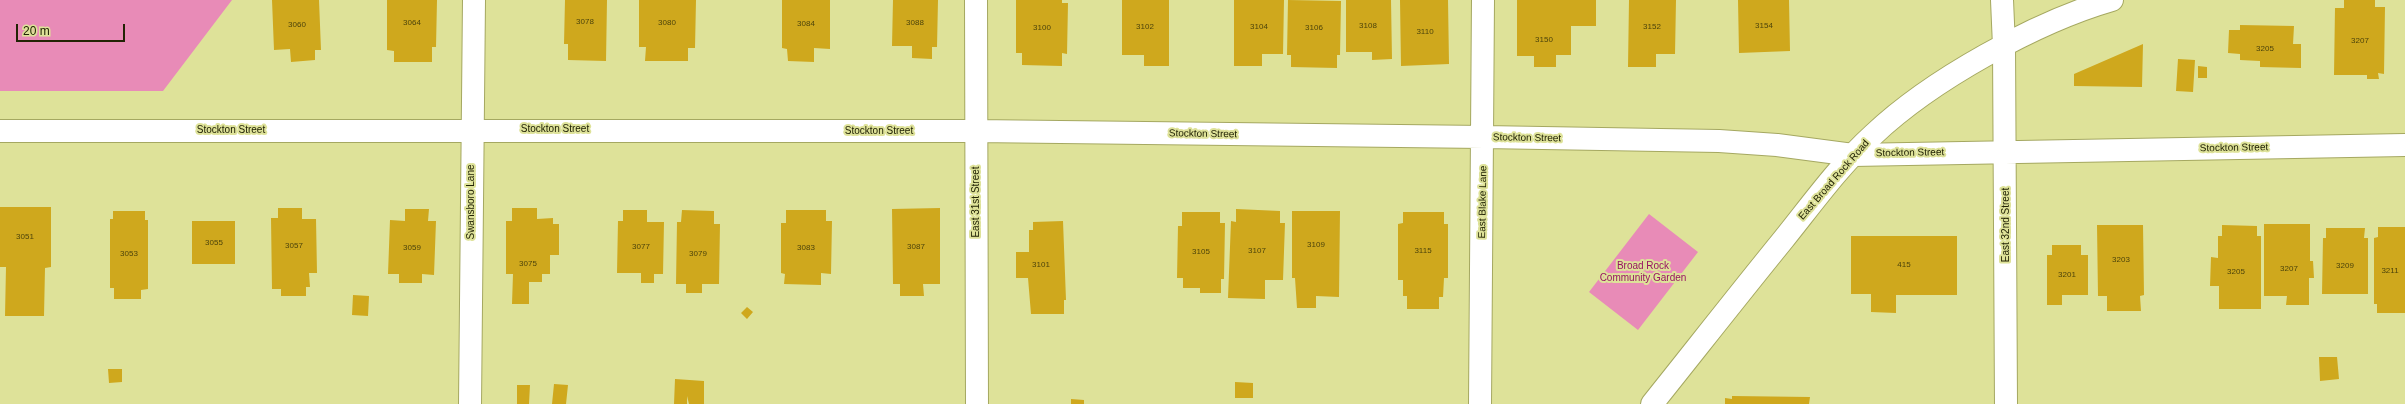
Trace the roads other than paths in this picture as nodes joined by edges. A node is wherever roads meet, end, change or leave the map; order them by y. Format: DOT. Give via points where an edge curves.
graph roads {
  1 [pos="474,0"];
  2 [pos="976,0"];
  3 [pos="1483,0"];
  4 [pos="2002,0"];
  5 [pos="2112,0"];
  6 [pos="2004,46"];
  7 [pos="472,129"];
  8 [pos="0,131"];
  9 [pos="976,131"];
  10 [pos="1484,137"];
  11 [pos="2405,146"];
  12 [pos="2005,151"];
  13 [pos="1853,154"];
  14 [pos="470,404"];
  15 [pos="977,404"];
  16 [pos="1480,404"];
  17 [pos="1652,404"];
  18 [pos="2006,404"];
  1 -- 7 [label="street, Swansboro Lane"];
  2 -- 9 [label="street, East 31st Street"];
  3 -- 10 [label="street, East Blake Lane"];
  4 -- 6 [label="street, East 32nd Street"];
  5 -- 6 [label="street, East Broad Rock Road" via="2048,24"];
  6 -- 12 [label="street, East 32nd Street"];
  6 -- 13 [label="street, East Broad Rock Road" via="1921,96 1873,134"];
  7 -- 8 [label="street, Stockton Street"];
  7 -- 9 [label="street, Stockton Street"];
  7 -- 14 [label="street, Swansboro Lane"];
  9 -- 10 [label="street, Stockton Street"];
  9 -- 15 [label="street, East 31st Street"];
  10 -- 13 [label="street, Stockton Street" via="1719,142 1777,145"];
  10 -- 16 [label="street, East Blake Lane"];
  11 -- 12 [label="street, Stockton Street"];
  12 -- 13 [label="street, Stockton Street"];
  12 -- 18 [label="street, East 32nd Street"];
  13 -- 17 [label="street, East Broad Rock Road"];
}
